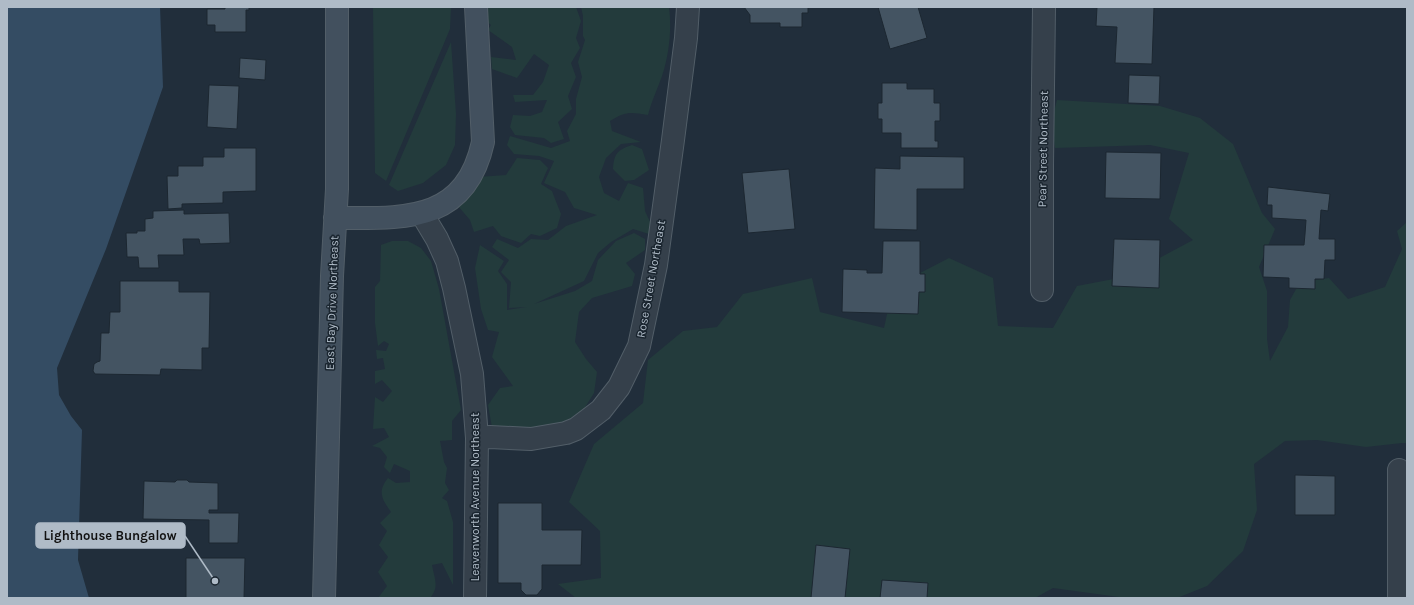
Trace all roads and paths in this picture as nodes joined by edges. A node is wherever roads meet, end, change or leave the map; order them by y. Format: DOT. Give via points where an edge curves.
graph roads {
  1 [pos="337,7"];
  2 [pos="476,7"];
  3 [pos="688,7"];
  4 [pos="1044,7"];
  5 [pos="422,214"];
  6 [pos="335,218"];
  7 [pos="1042,290"];
  8 [pos="477,438"];
  9 [pos="1399,470"];
  10 [pos="324,598"];
  11 [pos="475,598"];
  12 [pos="1399,598"];
  1 -- 6 [label="street, East Bay Drive Northeast"];
  2 -- 5 [label="street" via="483,118 480,159 472,175 455,196"];
  3 -- 8 [label="street, Rose Street Northeast" via="656,265 639,346 619,387 601,410 576,429 566,433 531,439"];
  4 -- 7 [label="street, Pear Street Northeast"];
  5 -- 6 [label="street" via="383,218"];
  5 -- 8 [label="street, Leavenworth Avenue Northeast" via="447,261 454,288 472,374"];
  6 -- 10 [label="street, East Bay Drive Northeast"];
  8 -- 11 [label="street, Leavenworth Avenue Northeast"];
  9 -- 12 [label="street"];
}
